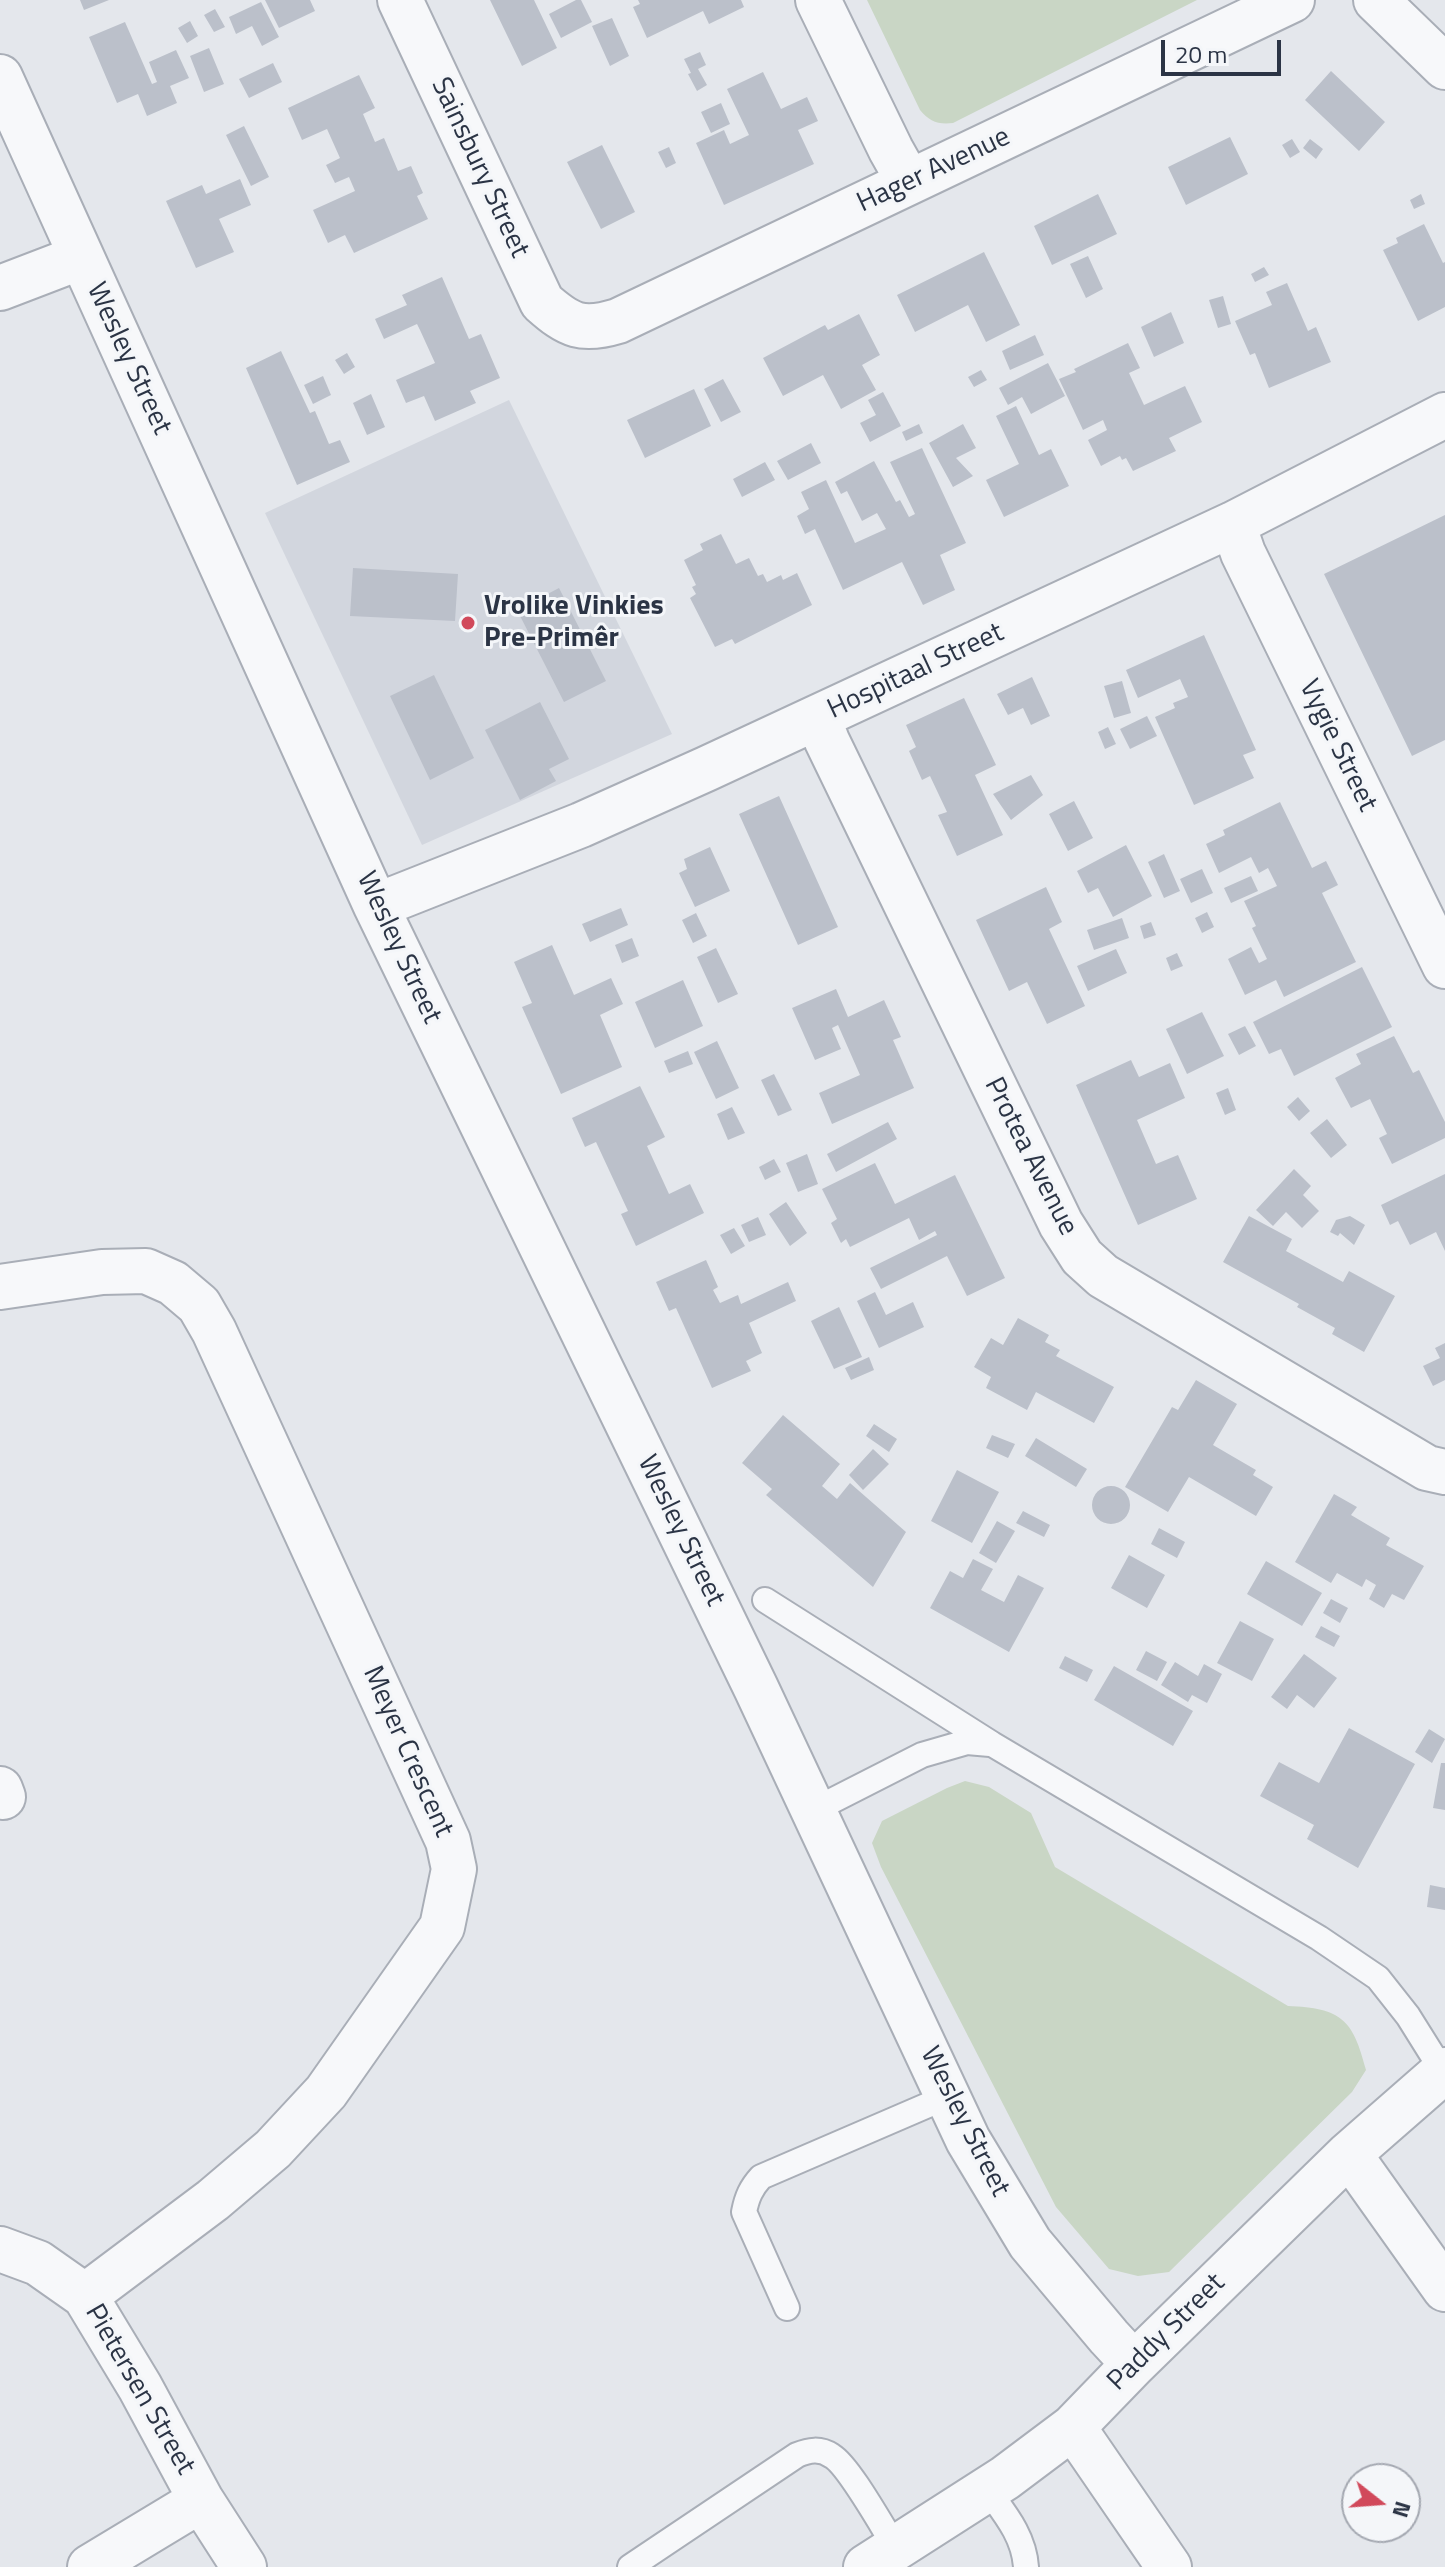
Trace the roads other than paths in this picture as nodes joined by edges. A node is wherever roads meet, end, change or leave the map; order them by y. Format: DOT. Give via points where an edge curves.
graph roads {
  1 [pos="400,0"];
  2 [pos="818,0"];
  3 [pos="1292,0"];
  4 [pos="1376,0"];
  5 [pos="1445,67"];
  6 [pos="0,77"];
  7 [pos="909,182"];
  8 [pos="81,257"];
  9 [pos="0,288"];
  10 [pos="572,325"];
  11 [pos="1445,415"];
  12 [pos="1233,524"];
  13 [pos="818,717"];
  14 [pos="376,906"];
  15 [pos="1445,966"];
  16 [pos="0,1287"];
  17 [pos="1445,1472"];
  18 [pos="765,1600"];
  19 [pos="992,1744"];
  20 [pos="814,1810"];
  21 [pos="1444,2071"];
  22 [pos="949,2096"];
  23 [pos="1349,2154"];
  24 [pos="0,2249"];
  25 [pos="1445,2289"];
  26 [pos="85,2296"];
  27 [pos="787,2308"];
  28 [pos="1134,2364"];
  29 [pos="1073,2427"];
  30 [pos="987,2489"];
  31 [pos="201,2500"];
  32 [pos="881,2557"];
  33 [pos="662,2558"];
  34 [pos="90,2567"];
  35 [pos="244,2567"];
  36 [pos="630,2567"];
  37 [pos="1026,2567"];
  38 [pos="1169,2567"];
  1 -- 10 [label="street, Sainsbury Street" via="542,302"];
  2 -- 7 [label="street"];
  3 -- 7 [label="street, Hager Avenue"];
  4 -- 5 [label="street"];
  6 -- 8 [label="street, Wesley Street"];
  7 -- 10 [label="street, Hager Avenue" via="618,321 595,328"];
  8 -- 9 [label="street"];
  8 -- 14 [label="street, Wesley Street"];
  11 -- 12 [label="street, Hospitaal Street"];
  12 -- 13 [label="street, Hospitaal Street"];
  12 -- 15 [label="street, Vygie Street"];
  13 -- 14 [label="street, Hospitaal Street" via="581,825"];
  13 -- 17 [label="street, Protea Avenue" via="1061,1224 1082,1257 1103,1276 1427,1468"];
  14 -- 20 [label="street, Wesley Street"];
  16 -- 26 [label="street, Meyer Crescent" via="146,1271 173,1283 199,1305 448,1841 454,1869 442,1927 326,2092 237,2180"];
  18 -- 19 [label="lane, Wesley Street"];
  19 -- 20 [label="lane" via="967,1742 922,1755"];
  19 -- 21 [label="lane, Wesley Street" via="1378,1978"];
  20 -- 22 [label="street, Wesley Street"];
  21 -- 23 [label="street, Paddy Street"];
  22 -- 27 [label="lane" via="761,2177 752,2186 744,2212"];
  22 -- 28 [label="street, Wesley Street" via="968,2140 1030,2243"];
  23 -- 25 [label="street"];
  23 -- 28 [label="street, Paddy Street"];
  24 -- 26 [label="street, Pietersen Street" via="38,2263"];
  26 -- 31 [label="street, Pietersen Street"];
  28 -- 29 [label="street, Paddy Street"];
  29 -- 30 [label="street, Paddy Street"];
  29 -- 38 [label="street"];
  30 -- 32 [label="street, Paddy Street"];
  30 -- 37 [label="lane" via="1016,2530"];
  31 -- 34 [label="street"];
  31 -- 35 [label="street, Pietersen Street"];
  32 -- 33 [label="lane" via="844,2468 833,2456 809,2450"];
  33 -- 36 [label="lane"];
}
